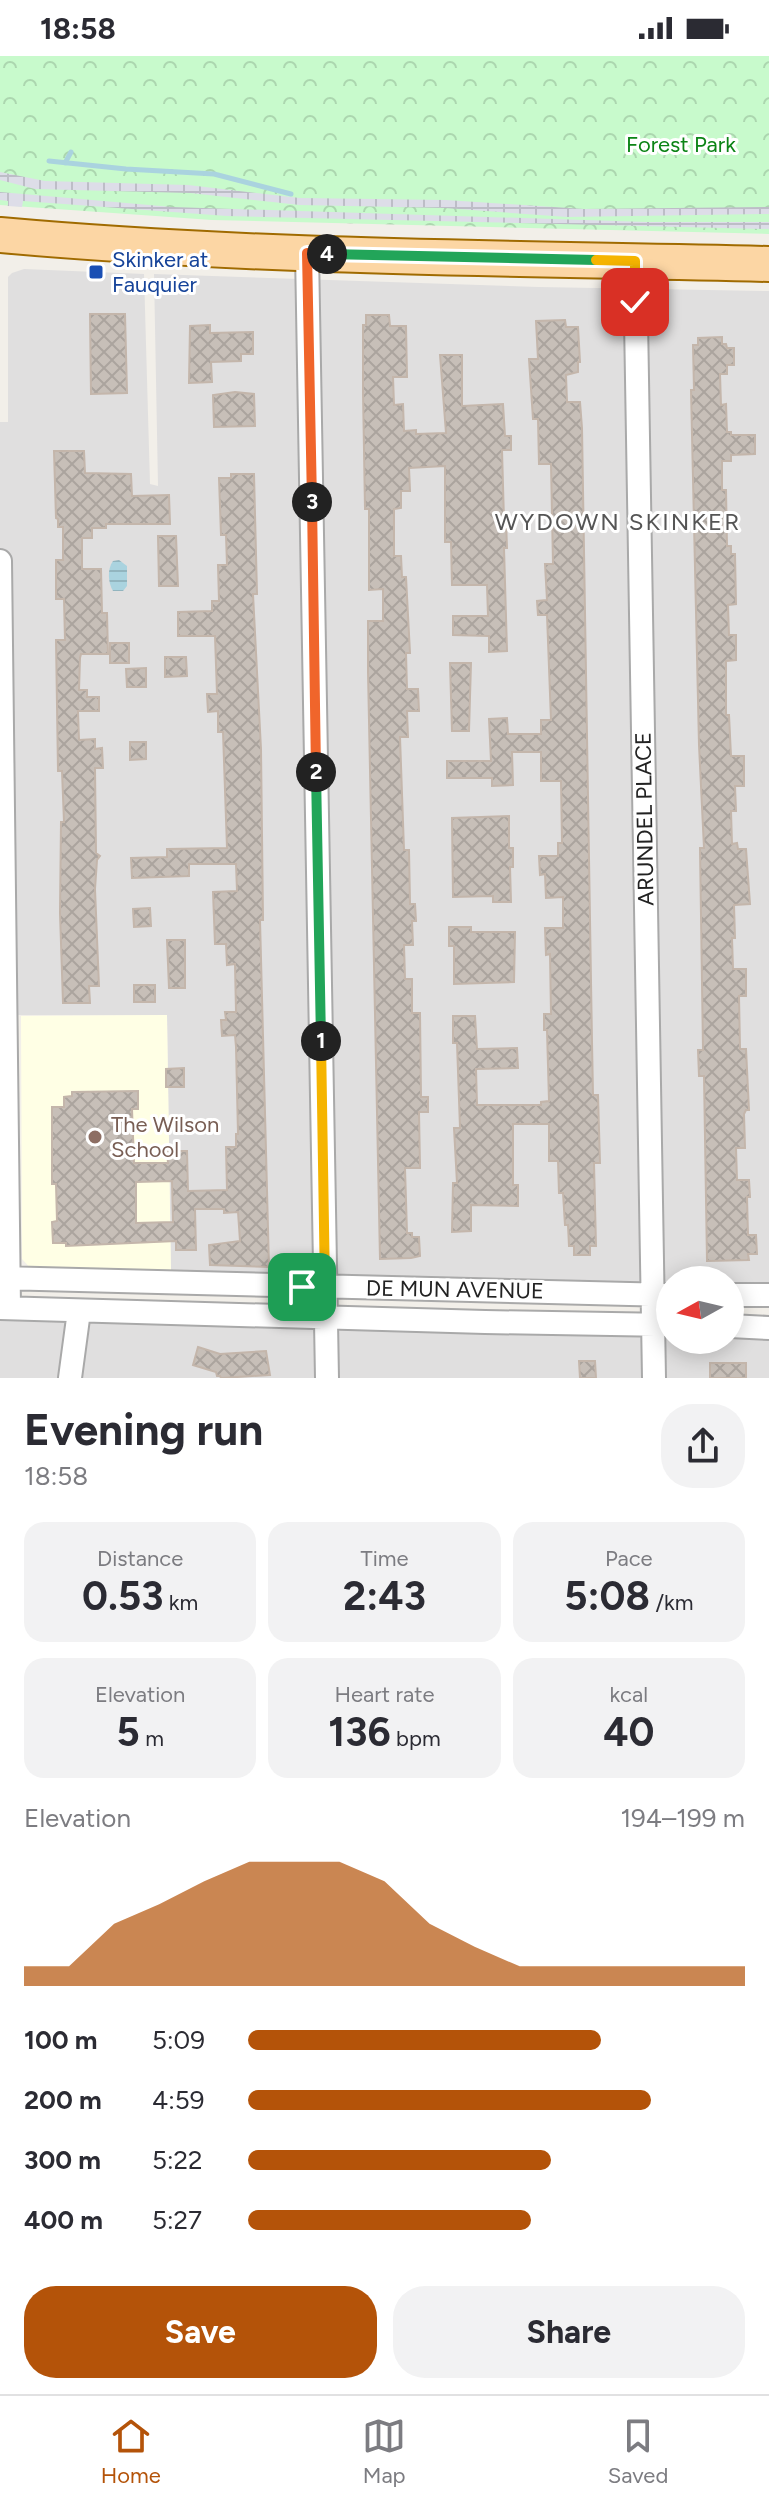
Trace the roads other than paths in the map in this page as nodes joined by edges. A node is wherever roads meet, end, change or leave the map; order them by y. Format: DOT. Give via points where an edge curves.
graph roads {
  1 [pos="0,235"];
  2 [pos="307,253"];
  3 [pos="635,261"];
  4 [pos="769,264"];
  5 [pos="0,561"];
  6 [pos="0,602"];
  7 [pos="3,976"];
  8 [pos="661,1266"];
  9 [pos="4,1278"];
  10 [pos="325,1287"];
  11 [pos="656,1295"];
  12 [pos="744,1295"];
  13 [pos="769,1295"];
  14 [pos="4,1308"];
  15 [pos="79,1311"];
  16 [pos="326,1318"];
  17 [pos="656,1325"];
  18 [pos="744,1327"];
  19 [pos="769,1328"];
  20 [pos="658,1354"];
  21 [pos="70,1378"];
  22 [pos="327,1378"];
  23 [pos="654,1378"];
  1 -- 2 [label="main road"];
  2 -- 3 [label="main road"];
  2 -- 10 [label="street"];
  3 -- 4 [label="main road"];
  3 -- 8 [label="street, ARUNDEL PLACE"];
  5 -- 6 [label="street"];
  6 -- 7 [label="street"];
  7 -- 9 [label="street"];
  9 -- 10 [label="street, DE MUN AVENUE"];
  9 -- 14 [label="street"];
  10 -- 11 [label="street, DE MUN AVENUE"];
  10 -- 16 [label="street"];
  12 -- 13 [label="street"];
  14 -- 15 [label="street, DE MUN AVENUE"];
  15 -- 16 [label="street, DE MUN AVENUE"];
  15 -- 21 [label="street"];
  16 -- 17 [label="street, DE MUN AVENUE"];
  16 -- 22 [label="street"];
  18 -- 19 [label="street"];
  20 -- 23 [label="street, ARUNDEL PLACE"];
}
